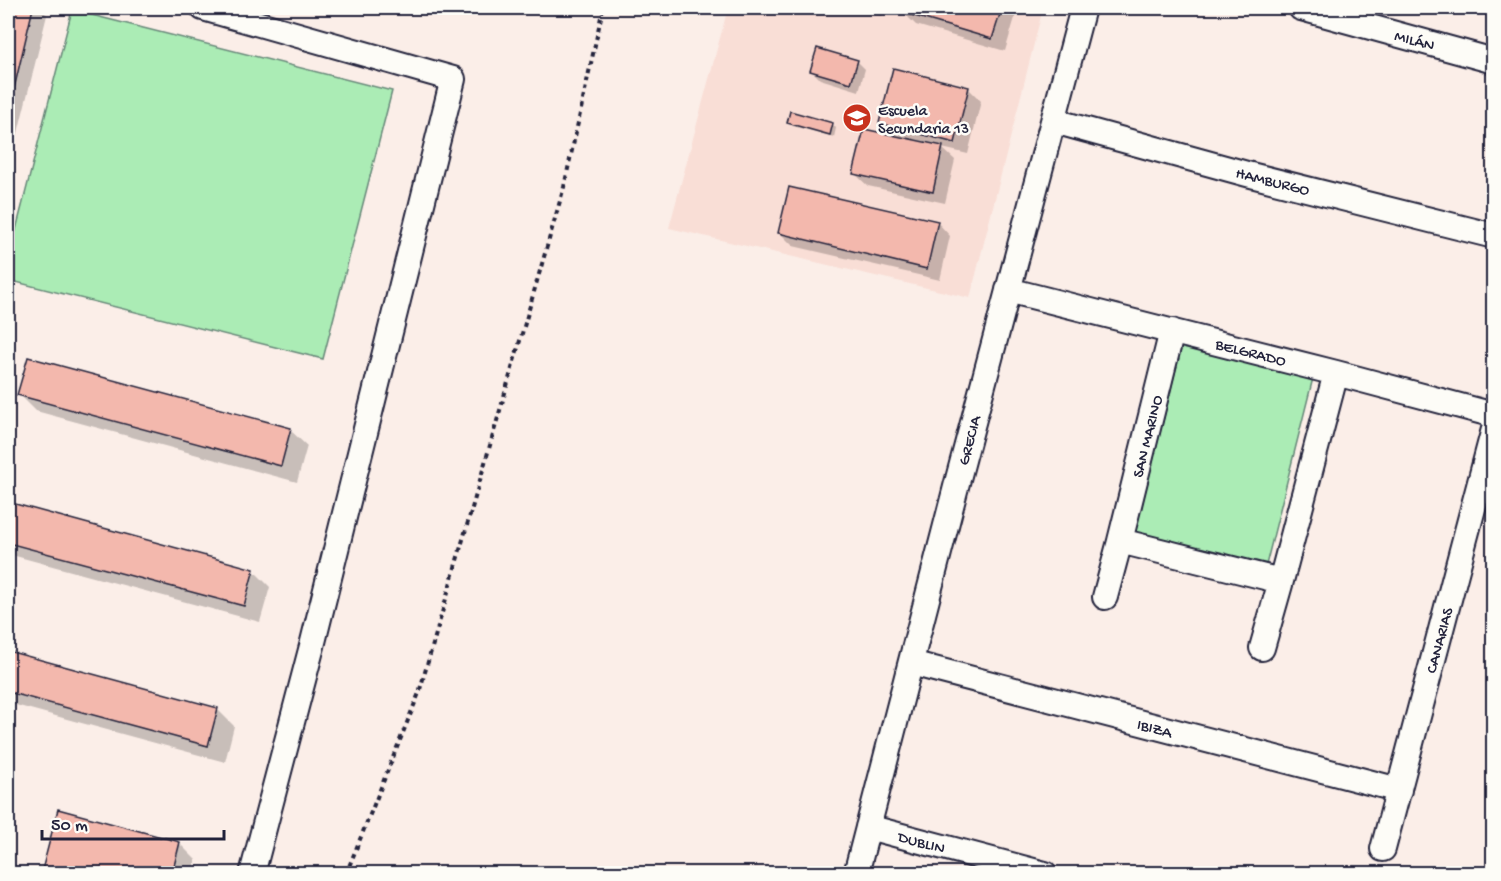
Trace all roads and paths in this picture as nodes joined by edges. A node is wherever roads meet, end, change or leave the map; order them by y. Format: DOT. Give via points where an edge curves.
graph roads {
  1 [pos="203,8"];
  2 [pos="603,8"];
  3 [pos="1083,8"];
  4 [pos="1301,8"];
  5 [pos="1494,60"];
  6 [pos="1054,121"];
  7 [pos="1494,236"];
  8 [pos="1008,290"];
  9 [pos="1172,331"];
  10 [pos="1336,373"];
  11 [pos="1494,415"];
  12 [pos="1494,429"];
  13 [pos="1120,541"];
  14 [pos="1281,581"];
  15 [pos="1106,597"];
  16 [pos="1262,648"];
  17 [pos="911,663"];
  18 [pos="1399,790"];
  19 [pos="868,827"];
  20 [pos="1383,849"];
  21 [pos="252,873"];
  22 [pos="346,873"];
  23 [pos="856,873"];
  24 [pos="1045,873"];
  1 -- 21 [label="street" via="453,79"];
  2 -- 22 [label="path" via="564,187 419,693"];
  3 -- 6 [label="street, GRECIA"];
  4 -- 5 [label="street, MILÁN"];
  6 -- 7 [label="street, HAMBURGO"];
  6 -- 8 [label="street, GRECIA"];
  8 -- 9 [label="street, BELGRADO"];
  8 -- 17 [label="street, GRECIA"];
  9 -- 10 [label="street, BELGRADO"];
  9 -- 13 [label="street, SAN MARINO"];
  10 -- 11 [label="street, BELGRADO"];
  10 -- 14 [label="street"];
  12 -- 18 [label="street, CANARIAS"];
  13 -- 14 [label="street"];
  13 -- 15 [label="street, SAN MARINO"];
  14 -- 16 [label="street"];
  17 -- 18 [label="street, IBIZA"];
  17 -- 19 [label="street, GRECIA"];
  18 -- 20 [label="street, CANARIAS"];
  19 -- 23 [label="street, GRECIA"];
  19 -- 24 [label="street, DUBLIN"];
}
